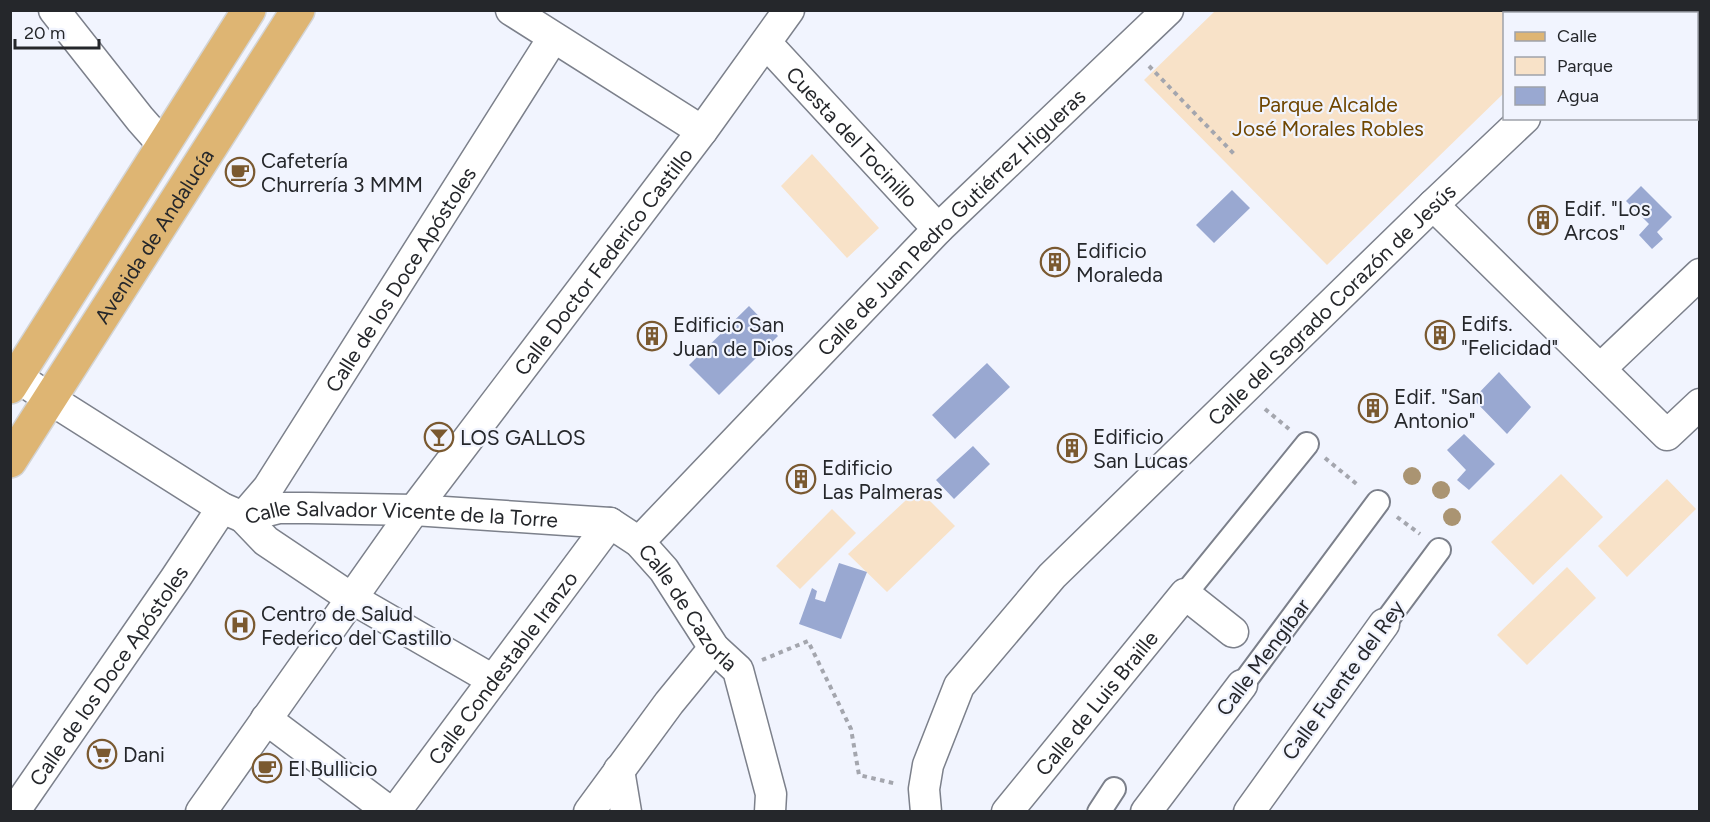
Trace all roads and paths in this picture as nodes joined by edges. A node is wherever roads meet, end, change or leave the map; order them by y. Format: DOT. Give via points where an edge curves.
graph roads {
  1 [pos="54,10"];
  2 [pos="249,10"];
  3 [pos="298,10"];
  4 [pos="511,10"];
  5 [pos="789,10"];
  6 [pos="1168,10"];
  7 [pos="553,38"];
  8 [pos="766,44"];
  9 [pos="1149,66"];
  10 [pos="1523,120"];
  11 [pos="702,131"];
  12 [pos="163,145"];
  13 [pos="1236,156"];
  14 [pos="1433,205"];
  15 [pos="938,229"];
  16 [pos="1700,274"];
  17 [pos="1600,369"];
  18 [pos="13,378"];
  19 [pos="50,399"];
  20 [pos="1259,404"];
  21 [pos="1700,404"];
  22 [pos="1307,444"];
  23 [pos="10,461"];
  24 [pos="1378,502"];
  25 [pos="414,510"];
  26 [pos="232,513"];
  27 [pos="610,523"];
  28 [pos="639,542"];
  29 [pos="1439,550"];
  30 [pos="1185,594"];
  31 [pos="351,598"];
  32 [pos="1384,624"];
  33 [pos="1233,632"];
  34 [pos="714,648"];
  35 [pos="738,670"];
  36 [pos="493,680"];
  37 [pos="1242,685"];
  38 [pos="266,719"];
  39 [pos="619,770"];
  40 [pos="1114,789"];
  41 [pos="925,800"];
  42 [pos="14,812"];
  43 [pos="201,812"];
  44 [pos="393,812"];
  45 [pos="589,812"];
  46 [pos="626,812"];
  47 [pos="770,812"];
  48 [pos="1007,812"];
  49 [pos="1099,812"];
  50 [pos="1146,812"];
  51 [pos="1248,812"];
  1 -- 12 [label="street"];
  2 -- 12 [label="main road, Avenida de Andalucía"];
  3 -- 19 [label="main road, Avenida de Andalucía"];
  4 -- 7 [label="street"];
  5 -- 8 [label="street, Calle Doctor Federico Castillo"];
  6 -- 15 [label="street, Calle de Juan Pedro Gutiérrez Higueras"];
  7 -- 11 [label="street"];
  7 -- 26 [label="street, Calle de los Doce Apóstoles" via="268,488"];
  8 -- 11 [label="street, Calle Doctor Federico Castillo"];
  8 -- 15 [label="street, Cuesta del Tocinillo"];
  9 -- 13 [label="path"];
  10 -- 14 [label="street, Calle del Sagrado Corazón de Jesús"];
  11 -- 25 [label="street, Calle Doctor Federico Castillo"];
  12 -- 18 [label="main road, Avenida de Andalucía"];
  14 -- 17 [label="street"];
  14 -- 41 [label="street, Calle del Sagrado Corazón de Jesús" via="1052,576 959,686 928,765"];
  15 -- 28 [label="street, Calle de Juan Pedro Gutiérrez Higueras"];
  16 -- 17 [label="street"];
  17 -- 21 [label="street" via="1667,435"];
  18 -- 19 [label="street, Calle Salvador Vicente de la Torre"];
  19 -- 23 [label="main road, Avenida de Andalucía"];
  19 -- 26 [label="street, Calle Salvador Vicente de la Torre"];
  20 -- 22 [label="path"];
  22 -- 30 [label="street, Calle de Luis Braille"];
  24 -- 37 [label="street, Calle Mengíbar"];
  25 -- 26 [label="street, Calle Salvador Vicente de la Torre" via="279,508"];
  25 -- 27 [label="street, Calle Salvador Vicente de la Torre"];
  25 -- 31 [label="street, Calle Doctor Federico Castillo"];
  26 -- 31 [label="street" via="266,541"];
  26 -- 42 [label="street, Calle de los Doce Apóstoles" via="175,579"];
  27 -- 28 [label="street, Calle de Cazorla"];
  27 -- 36 [label="street, Calle Condestable Iranzo"];
  28 -- 34 [label="street, Calle de Cazorla" via="664,570"];
  29 -- 32 [label="street, Calle Fuente del Rey"];
  30 -- 33 [label="street"];
  30 -- 48 [label="street, Calle de Luis Braille"];
  31 -- 36 [label="street"];
  31 -- 38 [label="street, Calle Doctor Federico Castillo"];
  32 -- 51 [label="street, Calle Fuente del Rey"];
  34 -- 35 [label="street, Calle de Cazorla"];
  34 -- 39 [label="street"];
  35 -- 41 [label="path" via="808,641 851,729 859,775"];
  35 -- 47 [label="street, Calle de Cazorla" via="771,794"];
  36 -- 44 [label="street, Calle Condestable Iranzo"];
  37 -- 50 [label="street, Calle Mengíbar"];
  38 -- 43 [label="street, Calle Doctor Federico Castillo"];
  38 -- 44 [label="street"];
  39 -- 45 [label="street"];
  39 -- 46 [label="street"];
  40 -- 49 [label="street"];
}
